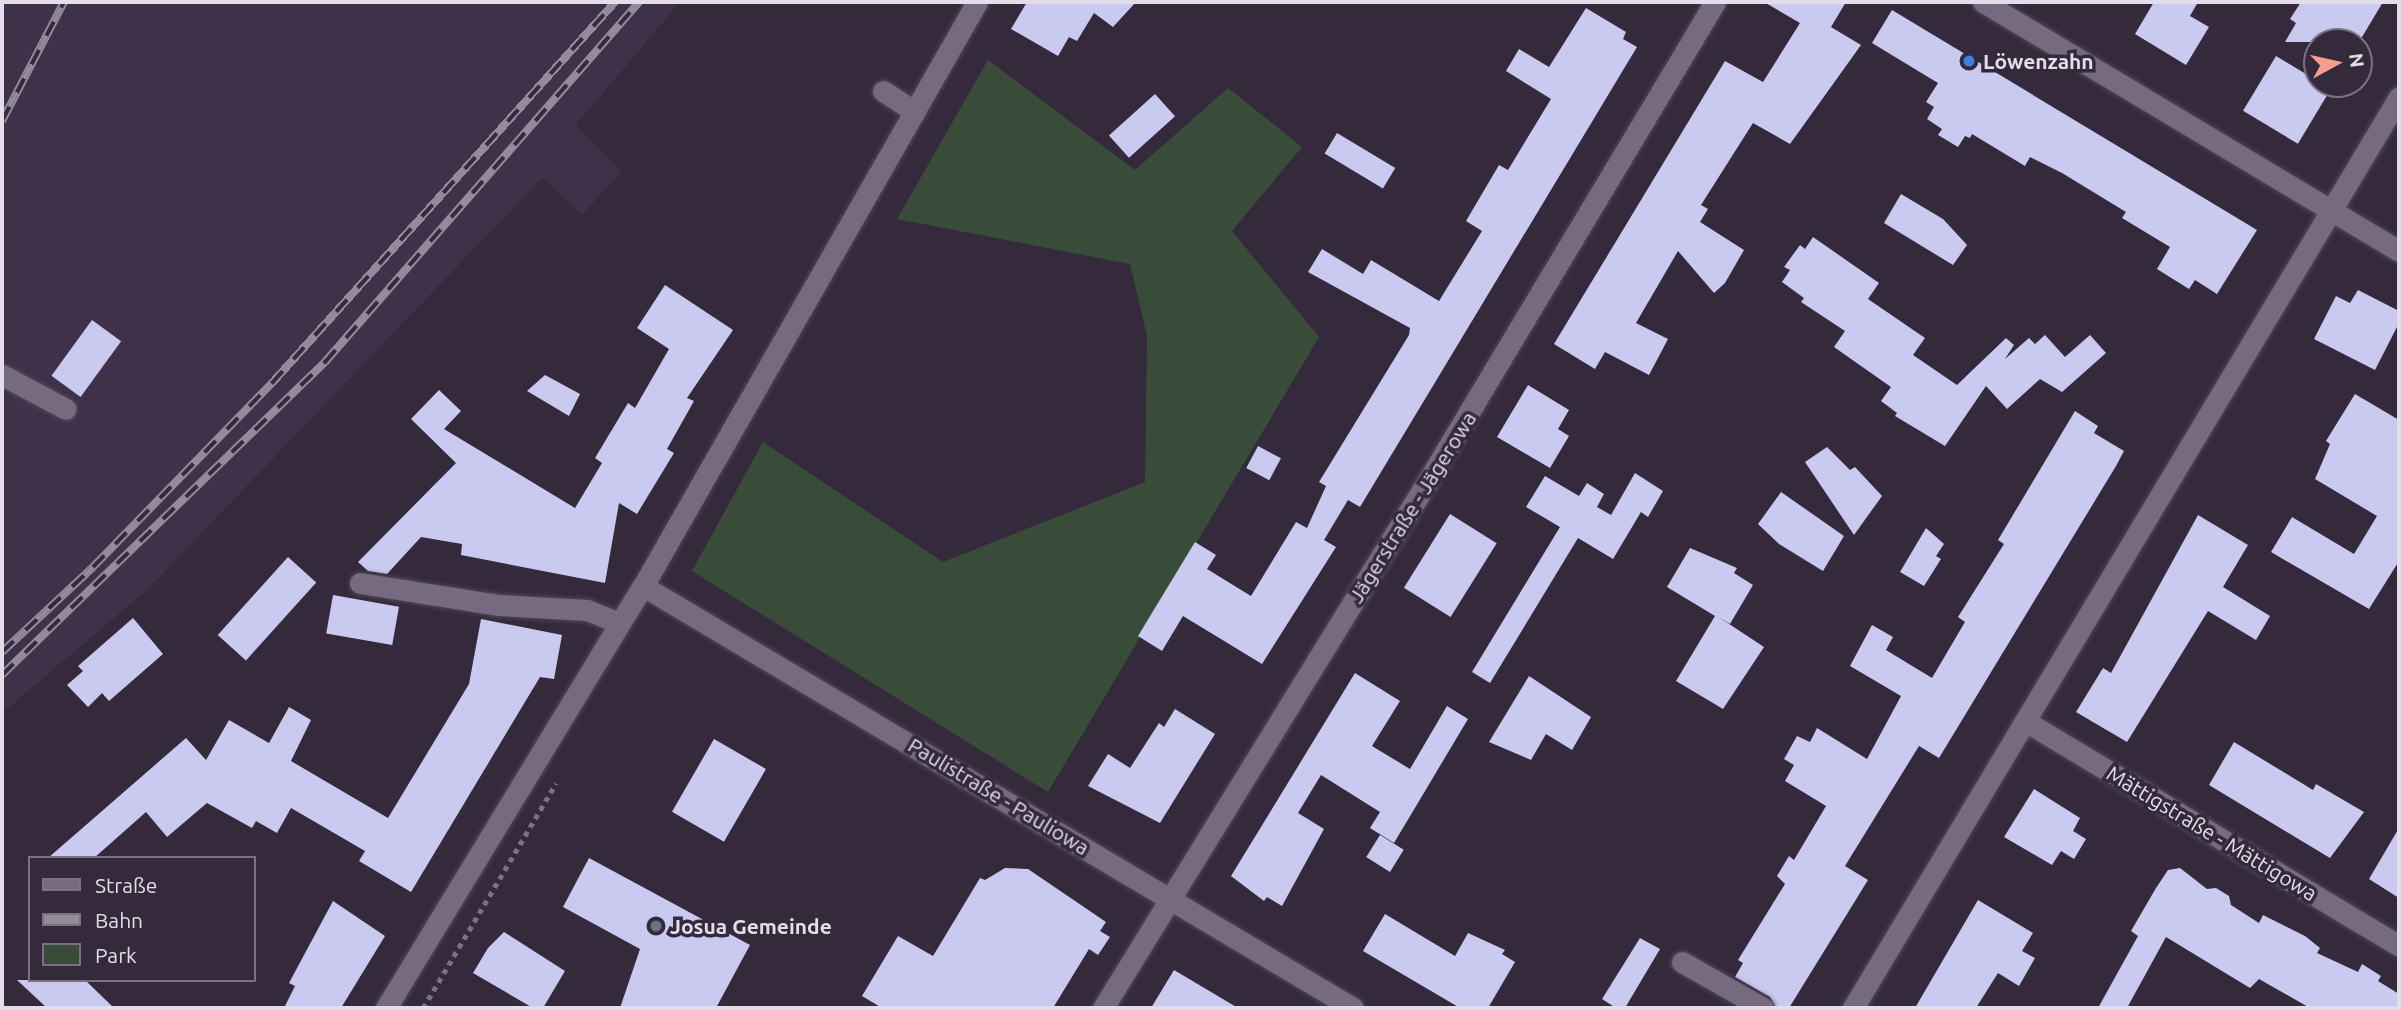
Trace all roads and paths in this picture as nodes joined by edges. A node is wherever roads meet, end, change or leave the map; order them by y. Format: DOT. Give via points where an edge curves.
graph roads {
  1 [pos="977,2"];
  2 [pos="1715,2"];
  3 [pos="1983,2"];
  4 [pos="883,91"];
  5 [pos="2399,97"];
  6 [pos="915,111"];
  7 [pos="2330,211"];
  8 [pos="2399,251"];
  9 [pos="2,375"];
  10 [pos="66,409"];
  11 [pos="360,583"];
  12 [pos="643,586"];
  13 [pos="619,622"];
  14 [pos="2025,721"];
  15 [pos="561,774"];
  16 [pos="1170,898"];
  17 [pos="2399,946"];
  18 [pos="1682,962"];
  19 [pos="386,1008"];
  20 [pos="423,1008"];
  21 [pos="1103,1008"];
  22 [pos="1353,1008"];
  23 [pos="1763,1008"];
  24 [pos="1853,1008"];
  1 -- 6 [label="street"];
  2 -- 16 [label="street, Jägerstraße - Jägerowa"];
  3 -- 7 [label="street"];
  4 -- 6 [label="street"];
  5 -- 7 [label="street"];
  6 -- 12 [label="street"];
  7 -- 8 [label="street"];
  7 -- 14 [label="street"];
  9 -- 10 [label="street"];
  11 -- 13 [label="street" via="499,605 587,610"];
  12 -- 13 [label="street"];
  12 -- 16 [label="street, Paulistraße - Pauliowa"];
  13 -- 19 [label="street"];
  14 -- 17 [label="street, Mättigstraße - Mättigowa"];
  14 -- 24 [label="street"];
  15 -- 20 [label="path"];
  16 -- 21 [label="street, Jägerstraße - Jägerowa"];
  16 -- 22 [label="street, Paulistraße - Pauliowa"];
  18 -- 23 [label="street"];
}
